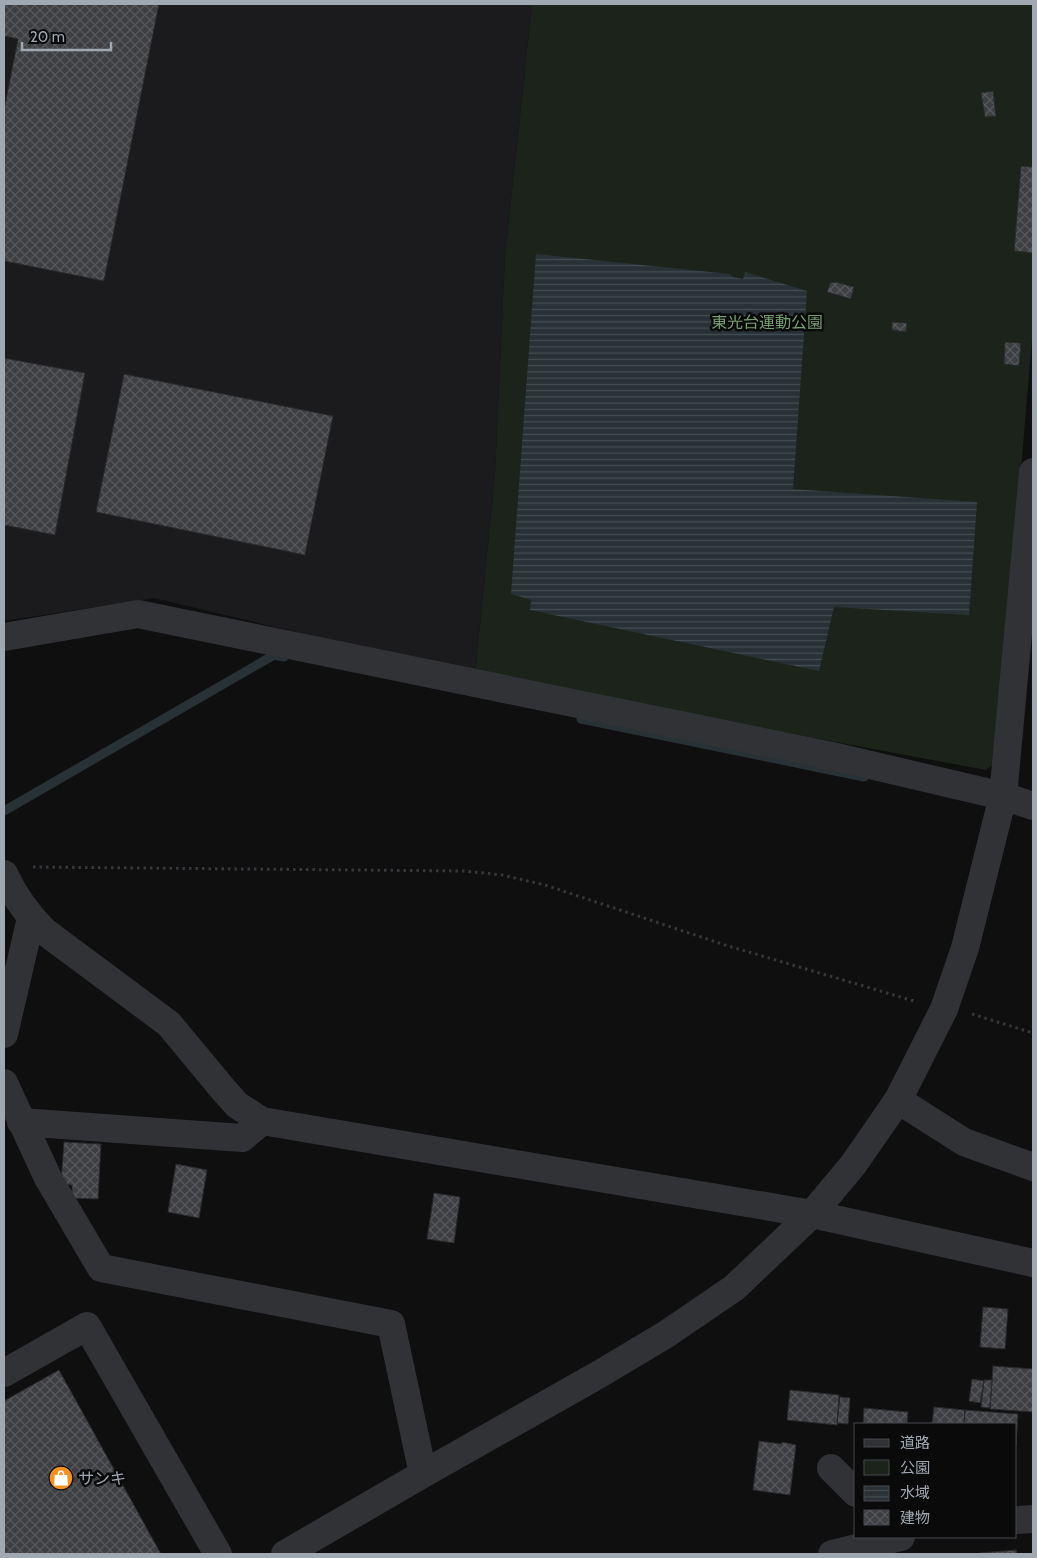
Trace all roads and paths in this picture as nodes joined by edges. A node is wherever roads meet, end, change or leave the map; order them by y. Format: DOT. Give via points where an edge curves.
graph roads {
  1 [pos="1033,472"];
  2 [pos="1028,575"];
  3 [pos="4,637"];
  4 [pos="1003,796"];
  5 [pos="1033,806"];
  6 [pos="14,870"];
  7 [pos="31,918"];
  8 [pos="944,1009"];
  9 [pos="1033,1033"];
  10 [pos="4,1034"];
  11 [pos="4,1083"];
  12 [pos="898,1100"];
  13 [pos="262,1121"];
  14 [pos="21,1122"];
  15 [pos="1033,1168"];
  16 [pos="812,1214"];
  17 [pos="1033,1263"];
  18 [pos="4,1373"];
  19 [pos="831,1468"];
  20 [pos="423,1474"];
  21 [pos="854,1491"];
  22 [pos="1033,1519"];
  23 [pos="1017,1520"];
  24 [pos="896,1538"];
  25 [pos="218,1554"];
  26 [pos="285,1554"];
  27 [pos="832,1554"];
  1 -- 2 [label="street"];
  2 -- 4 [label="street"];
  3 -- 4 [label="street" via="138,614 832,756"];
  4 -- 5 [label="street"];
  4 -- 8 [label="street" via="965,948"];
  6 -- 7 [label="street" via="11,888"];
  6 -- 8 [label="path" via="464,871 502,875 545,885 724,945"];
  7 -- 10 [label="street"];
  7 -- 13 [label="street" via="169,1024 237,1105"];
  8 -- 9 [label="path"];
  8 -- 12 [label="street"];
  11 -- 14 [label="street"];
  12 -- 15 [label="street" via="964,1142"];
  12 -- 16 [label="street" via="853,1165"];
  13 -- 14 [label="street" via="242,1138"];
  13 -- 16 [label="street"];
  14 -- 20 [label="street" via="48,1178 101,1268 391,1324"];
  16 -- 17 [label="street"];
  16 -- 20 [label="street" via="734,1288 665,1335"];
  18 -- 25 [label="street" via="86,1326"];
  19 -- 21 [label="street"];
  20 -- 26 [label="street"];
  22 -- 23 [label="street"];
  24 -- 27 [label="street"];
}
